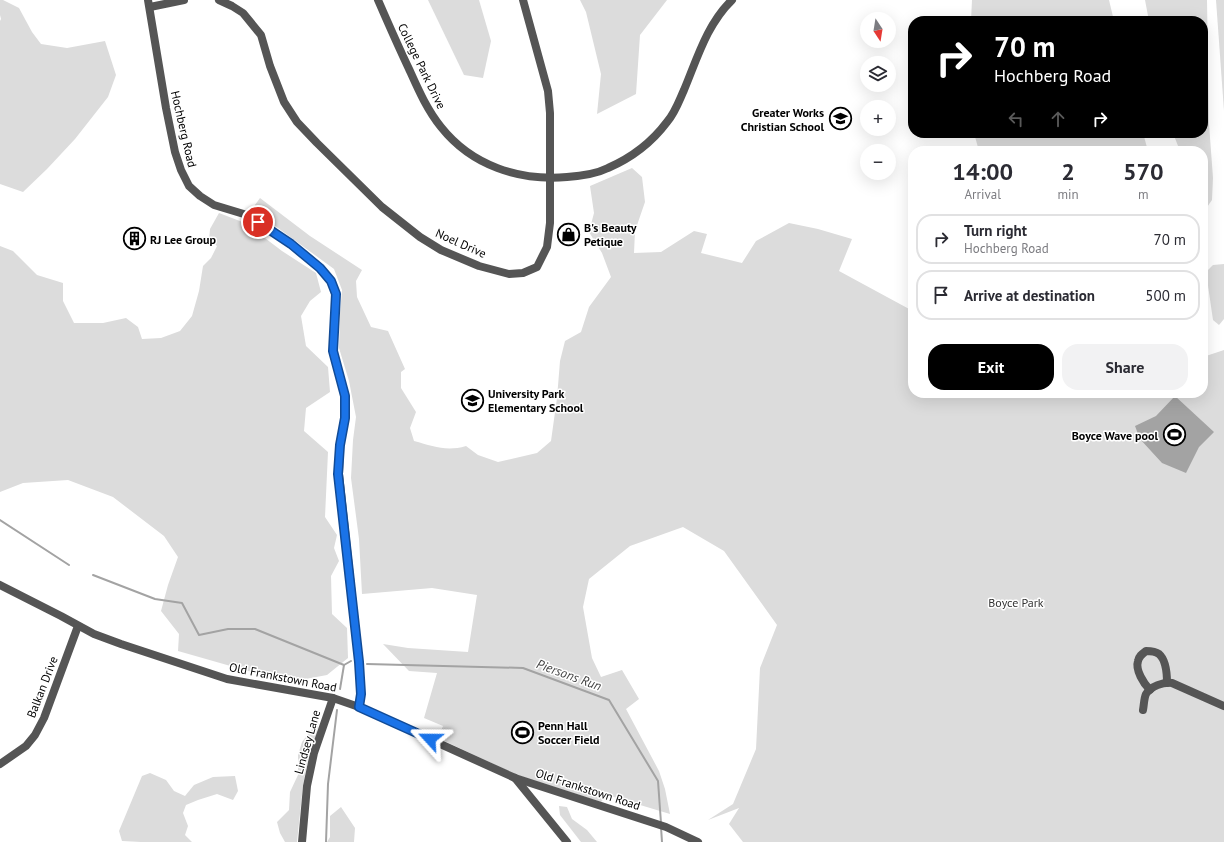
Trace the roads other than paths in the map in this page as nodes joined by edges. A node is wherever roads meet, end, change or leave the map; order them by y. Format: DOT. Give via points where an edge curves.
graph roads {
  1 [pos="184,0"];
  2 [pos="219,0"];
  3 [pos="378,0"];
  4 [pos="523,0"];
  5 [pos="732,0"];
  6 [pos="149,3"];
  7 [pos="549,178"];
  8 [pos="0,585"];
  9 [pos="78,626"];
  10 [pos="1167,683"];
  11 [pos="1150,690"];
  12 [pos="333,698"];
  13 [pos="1224,706"];
  14 [pos="359,707"];
  15 [pos="1143,710"];
  16 [pos="0,764"];
  17 [pos="515,778"];
  18 [pos="302,842"];
  19 [pos="567,842"];
  20 [pos="698,842"];
  1 -- 6 [label="street"];
  2 -- 7 [label="street, Noel Drive" via="243,13 261,35 284,102 297,122 382,207 441,250 479,266 509,274 523,273 537,267 548,247"];
  3 -- 7 [label="street, College Park Drive" via="428,108 448,135 470,154 494,167 522,176"];
  4 -- 7 [label="street, Noel Drive" via="548,91"];
  5 -- 7 [label="street, College Park Drive" via="717,17 707,34 678,104 656,136 632,155 608,168 581,176"];
  6 -- 14 [label="street, Hochberg Road" via="175,152 189,186 214,205 247,215 291,244 320,268 331,281 336,294 333,351 345,396 338,474 359,662"];
  8 -- 9 [label="street, Old Frankstown Road"];
  9 -- 12 [label="street, Old Frankstown Road" via="121,644 226,679"];
  9 -- 16 [label="street, Balkan Drive" via="44,718 35,735 26,746"];
  10 -- 11 [label="street" via="1154,686"];
  10 -- 11 [label="street" via="1164,661 1155,652 1146,651 1137,663 1140,675"];
  10 -- 13 [label="street"];
  11 -- 15 [label="street" via="1146,694"];
  12 -- 14 [label="street, Old Frankstown Road"];
  12 -- 18 [label="street, Lindsey Lane" via="314,753"];
  14 -- 17 [label="street, Old Frankstown Road"];
  17 -- 19 [label="street"];
  17 -- 20 [label="street, Old Frankstown Road" via="666,827"];
}
